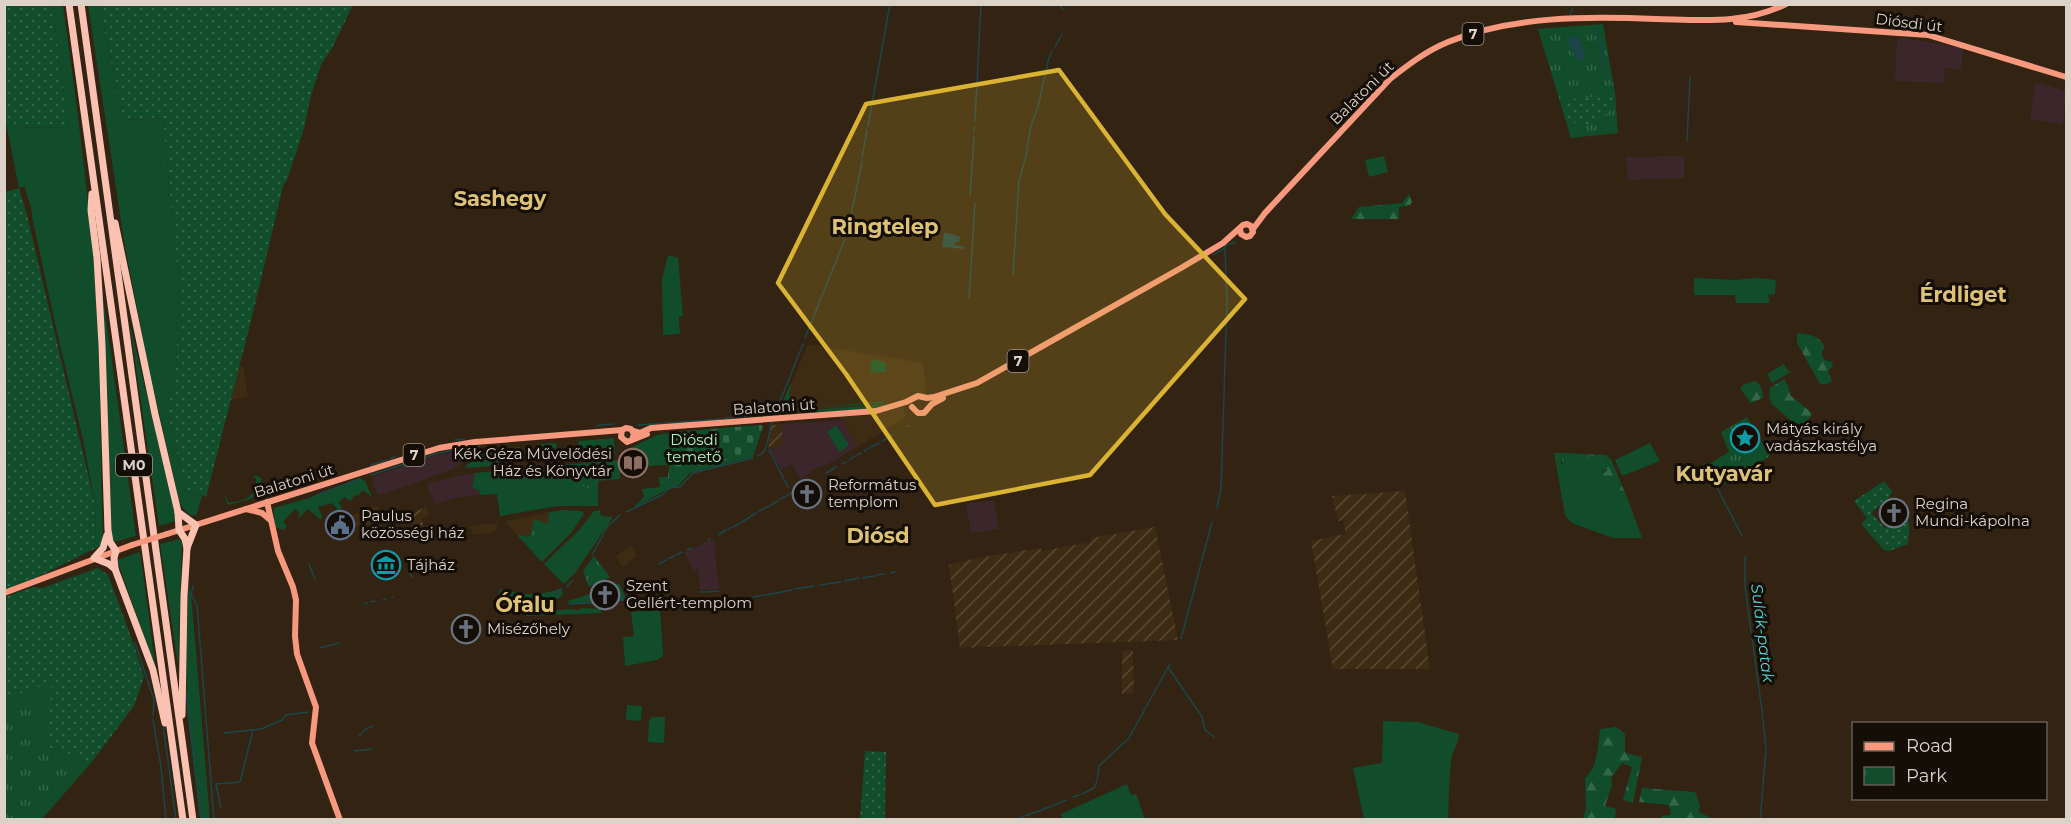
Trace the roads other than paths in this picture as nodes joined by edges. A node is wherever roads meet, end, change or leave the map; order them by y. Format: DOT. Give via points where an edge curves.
graph roads {
  1 [pos="69,4"];
  2 [pos="81,4"];
  3 [pos="1786,4"];
  4 [pos="1764,20"];
  5 [pos="1723,21"];
  6 [pos="2067,77"];
  7 [pos="93,176"];
  8 [pos="109,211"];
  9 [pos="1251,226"];
  10 [pos="1242,233"];
  11 [pos="965,388"];
  12 [pos="915,398"];
  13 [pos="927,398"];
  14 [pos="912,407"];
  15 [pos="929,407"];
  16 [pos="889,408"];
  17 [pos="660,427"];
  18 [pos="633,431"];
  19 [pos="621,434"];
  20 [pos="632,440"];
  21 [pos="267,502"];
  22 [pos="246,509"];
  23 [pos="178,512"];
  24 [pos="271,522"];
  25 [pos="196,525"];
  26 [pos="108,530"];
  27 [pos="179,530"];
  28 [pos="187,548"];
  29 [pos="116,550"];
  30 [pos="94,558"];
  31 [pos="115,568"];
  32 [pos="4,593"];
  33 [pos="182,741"];
  34 [pos="174,754"];
  35 [pos="183,819"];
  36 [pos="193,819"];
  37 [pos="340,819"];
  1 -- 7 [label="highway, M0"];
  2 -- 8 [label="highway, M0"];
  3 -- 4 [label="main road, Balatoni út / 7"];
  4 -- 5 [label="main road, Diósdi út"];
  4 -- 5 [label="main road, Balatoni út / 7"];
  4 -- 6 [label="main road, Diósdi út" via="1779,26 1928,35"];
  5 -- 9 [label="main road, Balatoni út / 7" via="1619,18 1535,22 1450,42 1390,79"];
  7 -- 26 [label="highway" via="91,210 100,313"];
  7 -- 34 [label="highway, M0"];
  8 -- 23 [label="highway" via="115,222"];
  8 -- 33 [label="highway, M0"];
  9 -- 10 [label="main road, 7" via="1243,225"];
  9 -- 10 [label="main road, 7" via="1251,236"];
  10 -- 11 [label="main road, 7"];
  11 -- 13 [label="main road, 7"];
  11 -- 15 [label="main road, 7"];
  12 -- 13 [label="main road, 7"];
  12 -- 14 [label="main road"];
  12 -- 16 [label="main road, Balatoni út / 7"];
  13 -- 15 [label="main road"];
  14 -- 15 [label="main road, 7" via="921,413"];
  14 -- 16 [label="main road, Balatoni út / 7"];
  16 -- 17 [label="main road, Balatoni út / 7"];
  17 -- 18 [label="main road, Balatoni út / 7" via="640,433"];
  17 -- 20 [label="main road, Balatoni út / 7"];
  18 -- 19 [label="main road, 7" via="628,428"];
  18 -- 20 [label="main road"];
  19 -- 20 [label="main road, 7" via="625,441"];
  19 -- 21 [label="main road, Balatoni út / 7" via="600,432 450,446"];
  21 -- 22 [label="main road, Balatoni út / 7"];
  21 -- 24 [label="main road"];
  22 -- 24 [label="main road" via="264,514"];
  22 -- 25 [label="main road, Balatoni út / 7"];
  23 -- 25 [label="highway"];
  23 -- 27 [label="highway"];
  24 -- 37 [label="main road" via="296,600 297,654 315,707 312,744"];
  25 -- 27 [label="main road, Balatoni út / 7"];
  25 -- 28 [label="highway"];
  26 -- 29 [label="highway"];
  26 -- 30 [label="highway" via="104,548"];
  27 -- 28 [label="highway"];
  27 -- 29 [label="main road, Balatoni út / 7, bridge"];
  28 -- 33 [label="highway"];
  29 -- 30 [label="main road, Balatoni út / 7"];
  29 -- 31 [label="highway"];
  30 -- 31 [label="highway"];
  30 -- 32 [label="main road, Balatoni út / 7"];
  31 -- 34 [label="highway" via="153,670"];
  33 -- 36 [label="highway, M0"];
  34 -- 35 [label="highway, M0"];
}
